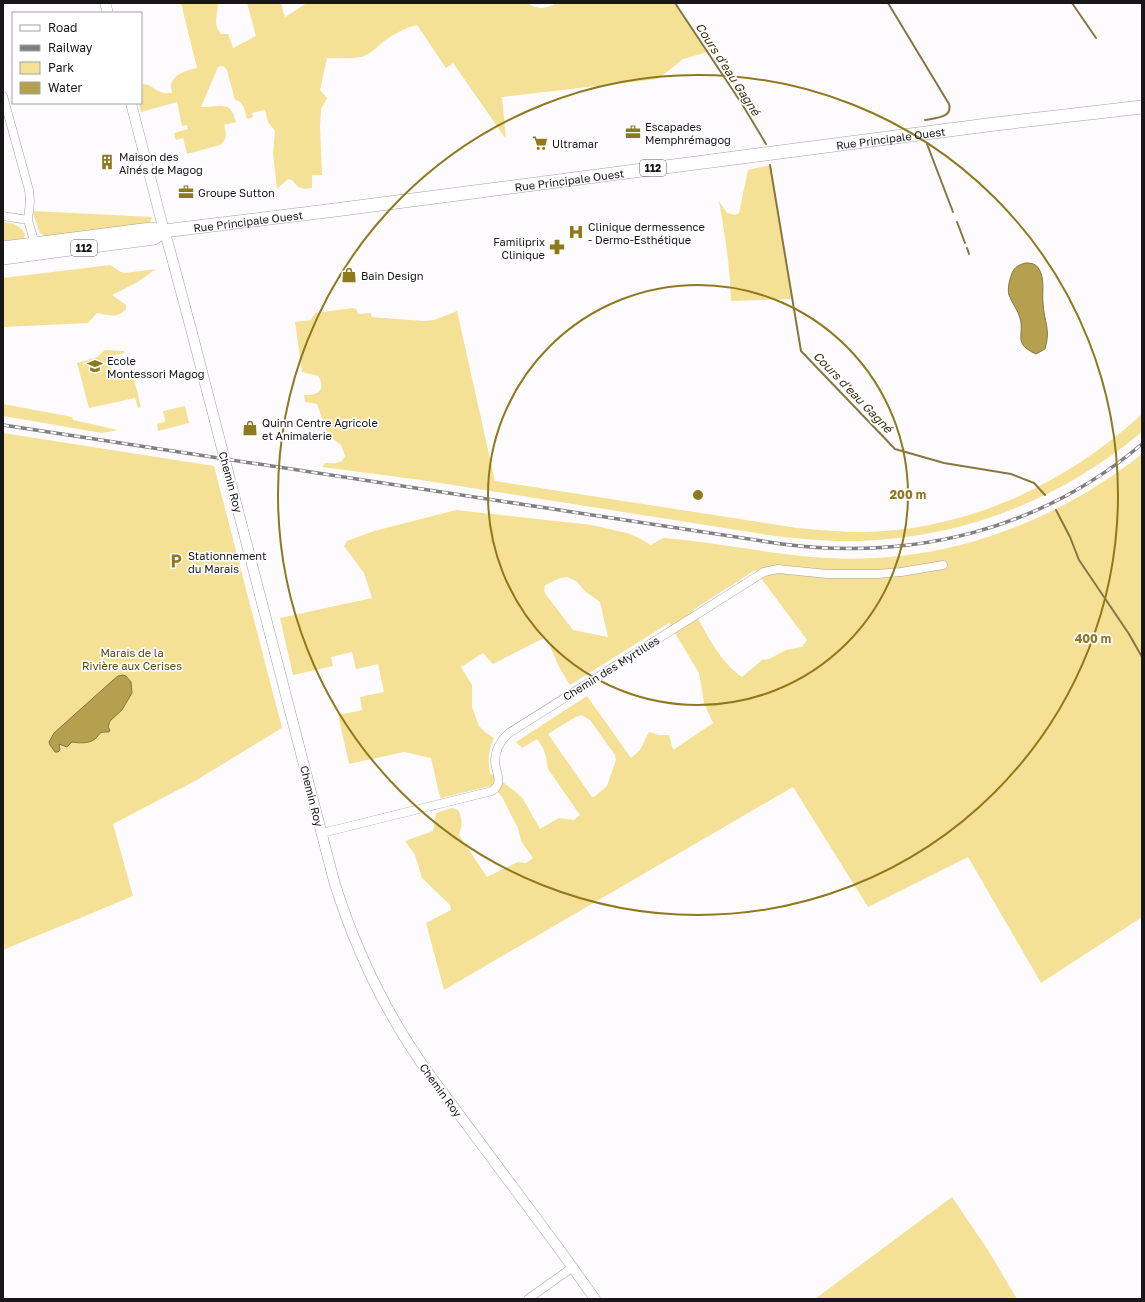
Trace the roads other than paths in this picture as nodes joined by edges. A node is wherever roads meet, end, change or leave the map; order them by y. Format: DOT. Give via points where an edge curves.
graph roads {
  1 [pos="3,96"];
  2 [pos="131,104"];
  3 [pos="1142,107"];
  4 [pos="3,216"];
  5 [pos="28,220"];
  6 [pos="164,232"];
  7 [pos="3,248"];
  8 [pos="36,249"];
  9 [pos="3,258"];
  10 [pos="942,565"];
  11 [pos="322,833"];
  12 [pos="573,1267"];
  13 [pos="528,1299"];
  14 [pos="594,1299"];
  1 -- 5 [label="street" via="29,190"];
  2 -- 6 [label="street, Chemin Roy"];
  3 -- 6 [label="main road, Rue Principale Ouest / 112" via="957,128"];
  4 -- 5 [label="street"];
  5 -- 8 [label="street"];
  6 -- 8 [label="main road, Rue Principale Ouest / 112" via="154,238"];
  6 -- 11 [label="street, Chemin Roy"];
  7 -- 8 [label="main road, Rue Principale Ouest / 112"];
  8 -- 9 [label="main road, Rue Principale Ouest / 112"];
  10 -- 11 [label="street, Chemin des Myrtilles" via="877,574 827,574 778,569 764,572 509,733 496,751 495,762 499,782 492,791"];
  11 -- 12 [label="street, Chemin Roy" via="349,926 391,1016 428,1074"];
  12 -- 13 [label="street"];
  12 -- 14 [label="street, Chemin Roy"];
}
